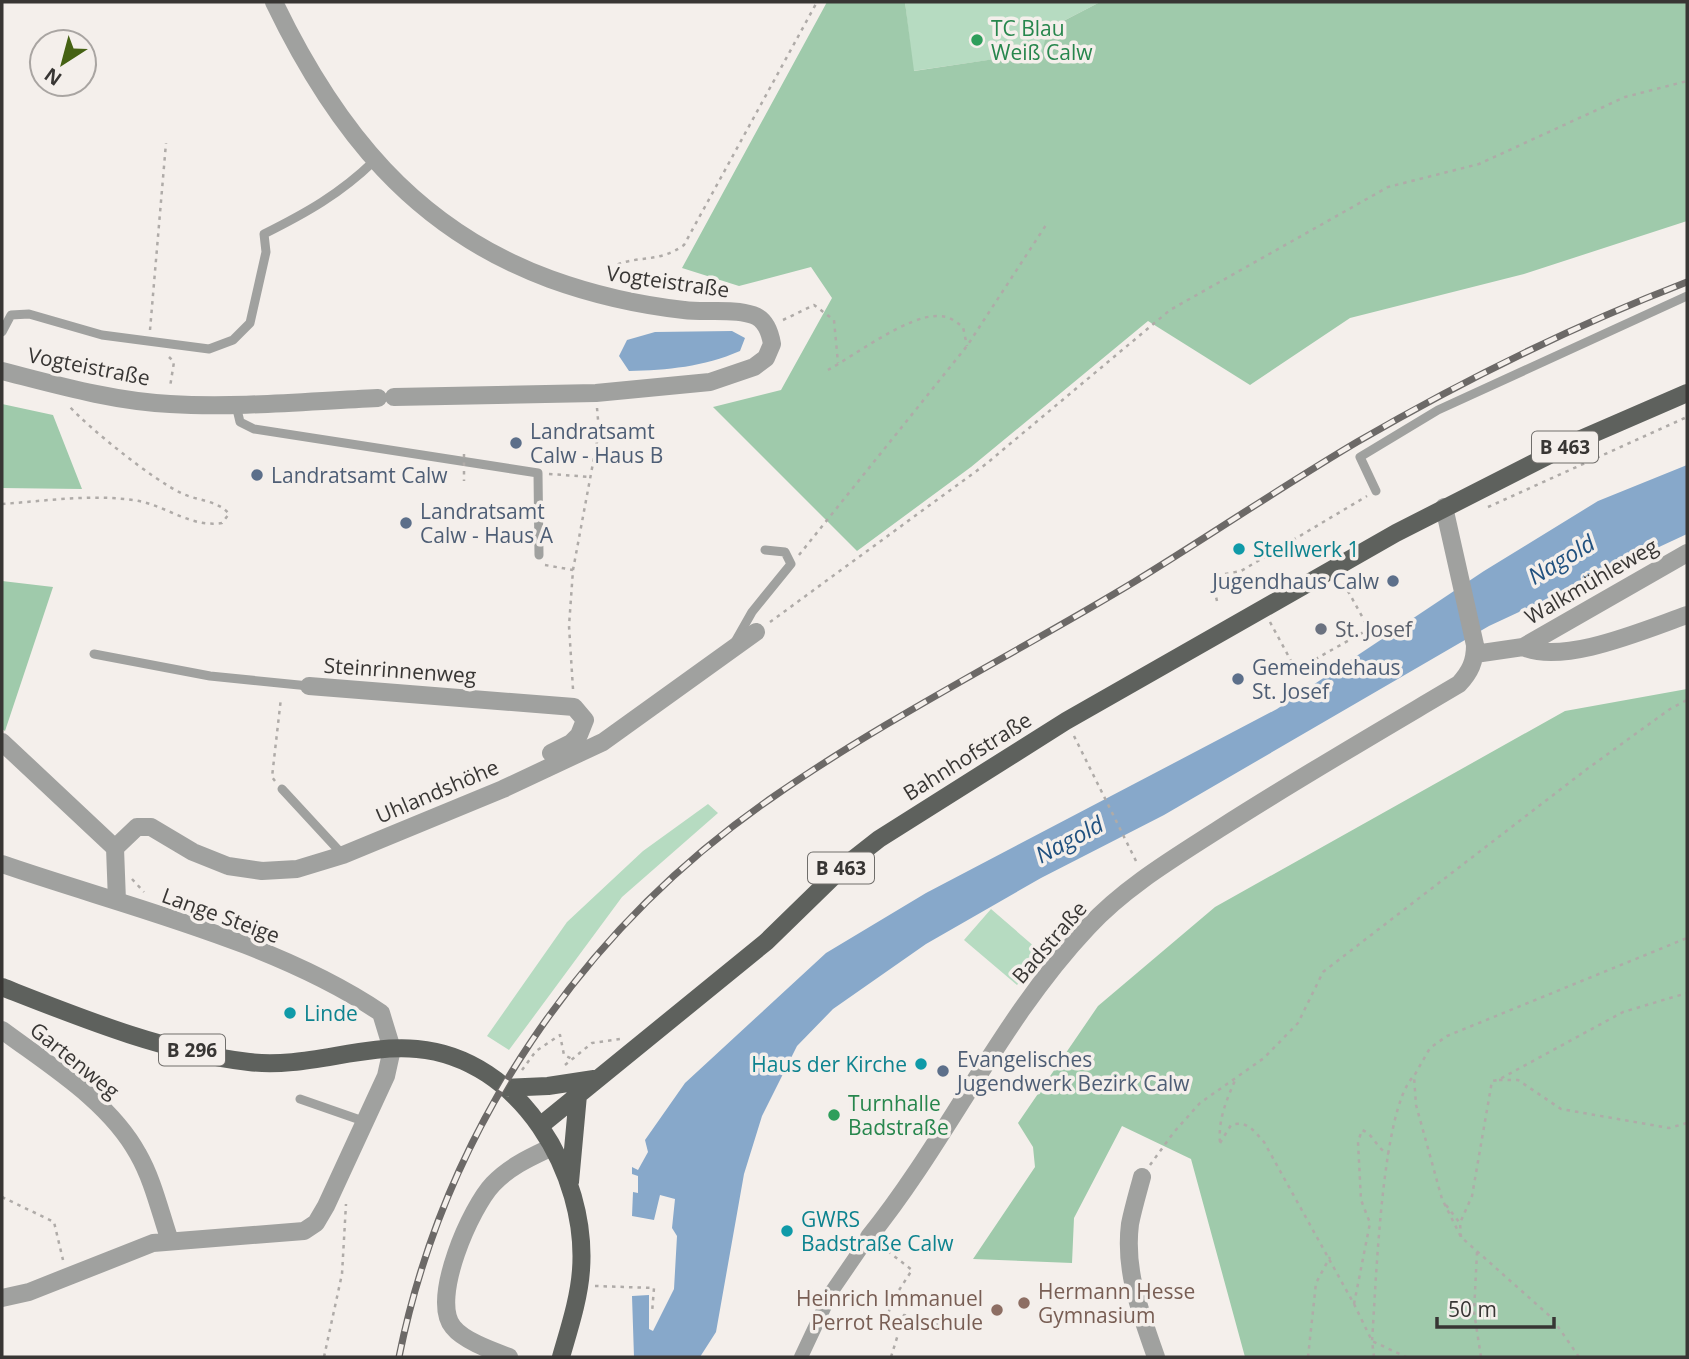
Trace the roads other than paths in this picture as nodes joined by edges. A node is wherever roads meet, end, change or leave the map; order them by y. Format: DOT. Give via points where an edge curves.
graph roads {
  1 [pos="274,2"];
  2 [pos="374,161"];
  3 [pos="1687,296"];
  4 [pos="2,332"];
  5 [pos="2,371"];
  6 [pos="1687,393"];
  7 [pos="236,405"];
  8 [pos="1376,491"];
  9 [pos="1444,507"];
  10 [pos="765,550"];
  11 [pos="1687,553"];
  12 [pos="539,560"];
  13 [pos="1687,615"];
  14 [pos="756,632"];
  15 [pos="1522,647"];
  16 [pos="731,649"];
  17 [pos="1475,649"];
  18 [pos="94,654"];
  19 [pos="309,686"];
  20 [pos="2,742"];
  21 [pos="282,789"];
  22 [pos="503,789"];
  23 [pos="115,848"];
  24 [pos="343,855"];
  25 [pos="2,864"];
  26 [pos="117,901"];
  27 [pos="2,987"];
  28 [pos="2,1030"];
  29 [pos="391,1049"];
  30 [pos="598,1079"];
  31 [pos="511,1082"];
  32 [pos="578,1095"];
  33 [pos="300,1099"];
  34 [pos="366,1122"];
  35 [pos="540,1126"];
  36 [pos="552,1147"];
  37 [pos="1142,1177"];
  38 [pos="570,1184"];
  39 [pos="869,1237"];
  40 [pos="170,1241"];
  41 [pos="2,1298"];
  42 [pos="509,1357"];
  43 [pos="561,1357"];
  44 [pos="801,1357"];
  45 [pos="1156,1357"];
  1 -- 2 [label="street, Vogteistraße" via="320,87"];
  2 -- 4 [label="lane" via="321,205 264,234 266,252 250,323 233,340 209,349 102,335 29,314 11,315"];
  2 -- 7 [label="street, Vogteistraße" via="454,229 496,255 549,278 646,305 750,313 768,328 772,344 766,358 733,377 596,393"];
  3 -- 8 [label="lane" via="1438,410 1360,457"];
  5 -- 7 [label="street, Vogteistraße" via="106,397"];
  6 -- 9 [label="main road, Bahnhofstraße / B 463"];
  7 -- 12 [label="lane" via="240,422 254,429 538,473"];
  9 -- 17 [label="street"];
  9 -- 30 [label="main road, Bahnhofstraße / B 463" via="1066,721 879,839 766,942"];
  10 -- 16 [label="lane" via="785,552 791,564 752,612"];
  11 -- 15 [label="street, Walkmühleweg"];
  13 -- 15 [label="street" via="1567,654 1537,653"];
  14 -- 16 [label="street, Uhlandshöhe"];
  15 -- 17 [label="street, Walkmühleweg"];
  16 -- 22 [label="street, Uhlandshöhe" via="603,742"];
  17 -- 39 [label="street, Badstraße" via="1467,675 1459,684 1273,794 1145,878 1090,924 1040,984 901,1198"];
  18 -- 19 [label="lane, Steinrinnenweg" via="210,676"];
  19 -- 22 [label="street, Steinrinnenweg" via="574,707 585,720 579,734 571,743 507,777"];
  20 -- 23 [label="street"];
  21 -- 24 [label="lane"];
  22 -- 24 [label="street, Uhlandshöhe"];
  23 -- 24 [label="street, Uhlandshöhe" via="137,827 151,827 205,857 262,871 297,869"];
  23 -- 26 [label="street"];
  25 -- 26 [label="street, Lange Steige"];
  26 -- 29 [label="street, Lange Steige" via="340,985 382,1013"];
  27 -- 29 [label="main road, B 296" via="165,1044 250,1062"];
  28 -- 40 [label="street, Gartenweg" via="117,1125 138,1154"];
  29 -- 31 [label="main road, B 296" via="447,1055"];
  29 -- 34 [label="street" via="386,1076"];
  30 -- 31 [label="main road" via="557,1086"];
  30 -- 32 [label="main road, Bahnhofstraße / B 463"];
  31 -- 35 [label="main road, B 296"];
  32 -- 35 [label="main road, Bahnhofstraße / B 463"];
  32 -- 38 [label="main road"];
  33 -- 34 [label="lane"];
  34 -- 40 [label="street" via="326,1206 316,1223 304,1231"];
  35 -- 36 [label="main road, B 296"];
  36 -- 38 [label="main road, B 296"];
  36 -- 42 [label="street" via="518,1163 482,1198 467,1224 451,1271 448,1318 454,1329"];
  37 -- 45 [label="street" via="1130,1225 1131,1276"];
  38 -- 43 [label="main road, B 296" via="579,1226 579,1285"];
  39 -- 44 [label="street, Badstraße" via="832,1291"];
  40 -- 41 [label="street" via="153,1243 29,1292"];
}
